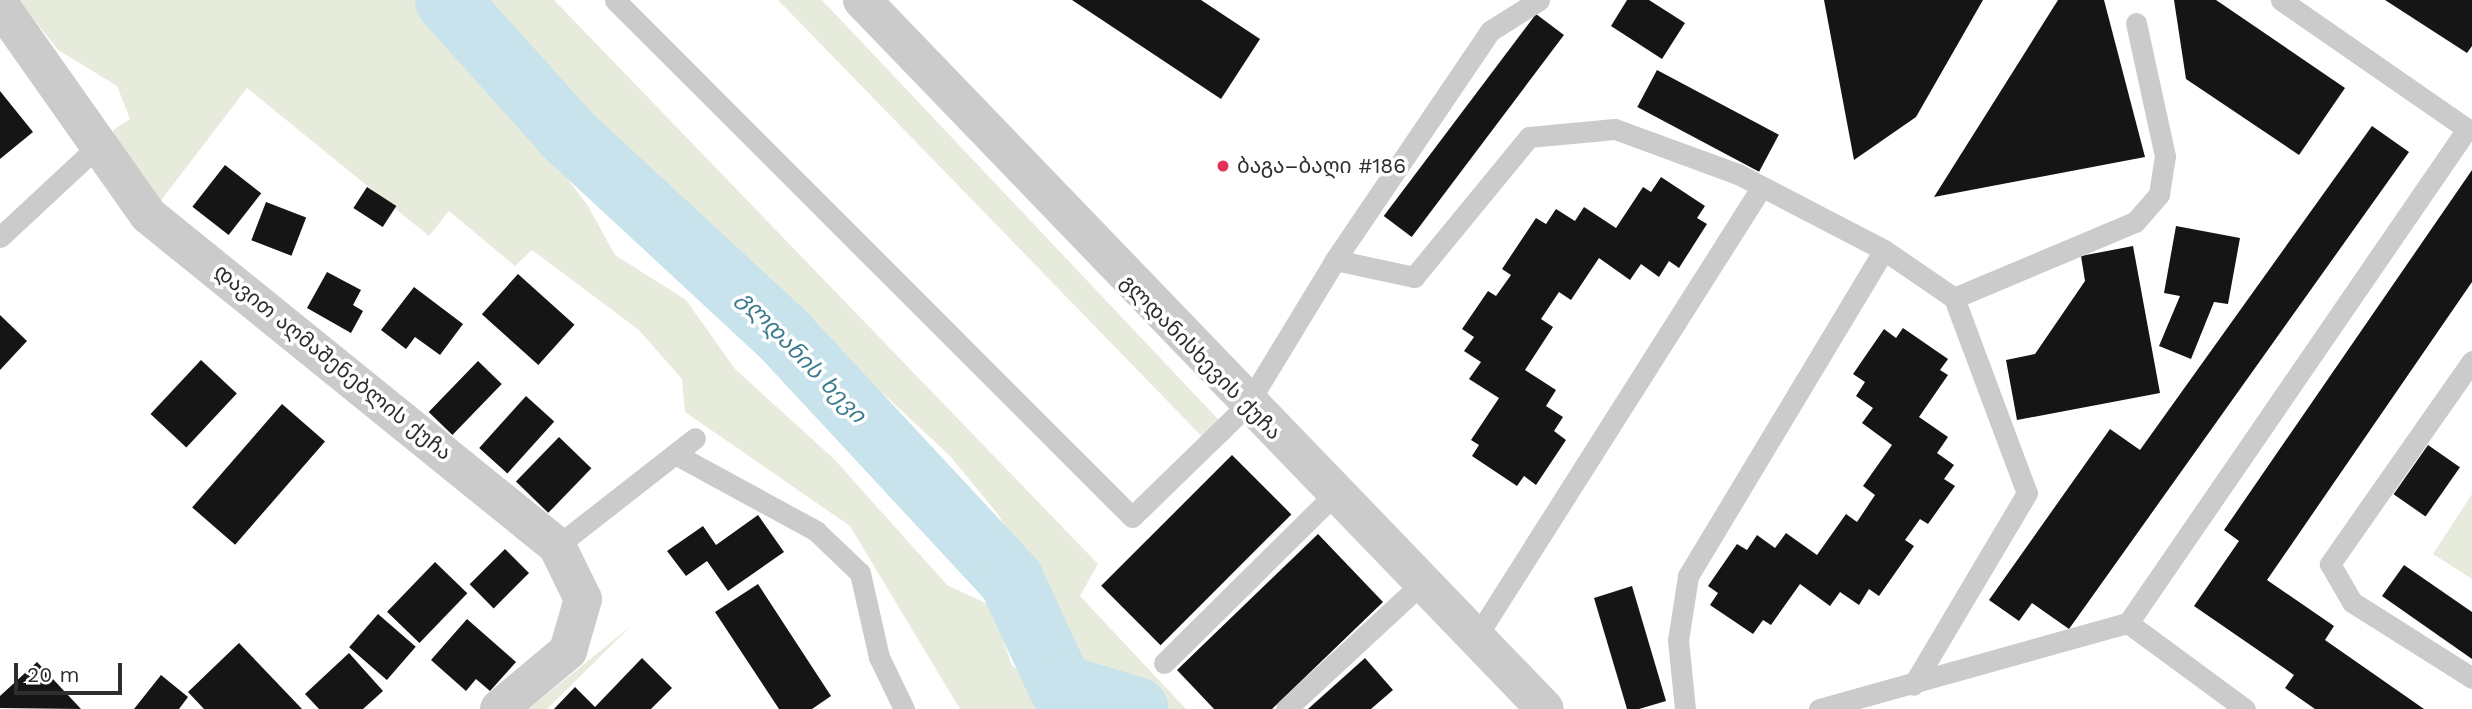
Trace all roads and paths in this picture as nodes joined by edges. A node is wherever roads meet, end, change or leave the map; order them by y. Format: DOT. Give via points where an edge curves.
graph roads {
  1 [pos="615,0"];
  2 [pos="862,0"];
  3 [pos="1539,0"];
  4 [pos="2281,0"];
  5 [pos="0,5"];
  6 [pos="2136,23"];
  7 [pos="2470,130"];
  8 [pos="99,145"];
  9 [pos="1761,188"];
  10 [pos="0,237"];
  11 [pos="1884,250"];
  12 [pos="1335,260"];
  13 [pos="1954,298"];
  14 [pos="2472,361"];
  15 [pos="1247,405"];
  16 [pos="695,438"];
  17 [pos="675,454"];
  18 [pos="1335,494"];
  19 [pos="557,546"];
  20 [pos="1423,582"];
  21 [pos="2128,623"];
  22 [pos="1477,636"];
  23 [pos="1164,663"];
  24 [pos="2472,678"];
  25 [pos="1913,685"];
  26 [pos="499,709"];
  27 [pos="904,709"];
  28 [pos="1286,709"];
  29 [pos="1545,709"];
  30 [pos="1685,709"];
  31 [pos="1819,709"];
  32 [pos="2245,709"];
  1 -- 15 [label="lane" via="1132,517"];
  2 -- 15 [label="street, გლდანისხევის ქუჩა"];
  3 -- 12 [label="lane" via="1490,31"];
  4 -- 7 [label="lane"];
  5 -- 8 [label="street, დავით აღმაშენებლის ქუჩა"];
  6 -- 13 [label="lane" via="2165,156 2159,194 2135,222"];
  7 -- 21 [label="lane"];
  8 -- 10 [label="lane"];
  8 -- 19 [label="street, დავით აღმაშენებლის ქუჩა" via="148,215"];
  9 -- 11 [label="lane"];
  9 -- 12 [label="lane" via="1738,174 1615,128 1529,137 1414,277"];
  9 -- 22 [label="lane"];
  11 -- 13 [label="lane"];
  11 -- 30 [label="lane" via="1688,576 1678,640"];
  12 -- 15 [label="lane"];
  13 -- 25 [label="lane" via="2027,493"];
  14 -- 24 [label="lane" via="2330,564 2352,602"];
  15 -- 18 [label="street, გლდანისხევის ქუჩა"];
  16 -- 17 [label="lane"];
  17 -- 19 [label="lane"];
  17 -- 27 [label="lane" via="816,531 860,573 879,657"];
  18 -- 20 [label="street, გლდანისხევის ქუჩა"];
  18 -- 23 [label="lane"];
  19 -- 26 [label="street, დავით აღმაშენებლის ქუჩა" via="583,599 568,650"];
  20 -- 22 [label="street, გლდანისხევის ქუჩა"];
  20 -- 28 [label="lane"];
  21 -- 25 [label="lane"];
  21 -- 32 [label="lane"];
  22 -- 29 [label="street, გლდანისხევის ქუჩა"];
  25 -- 31 [label="lane"];
}
